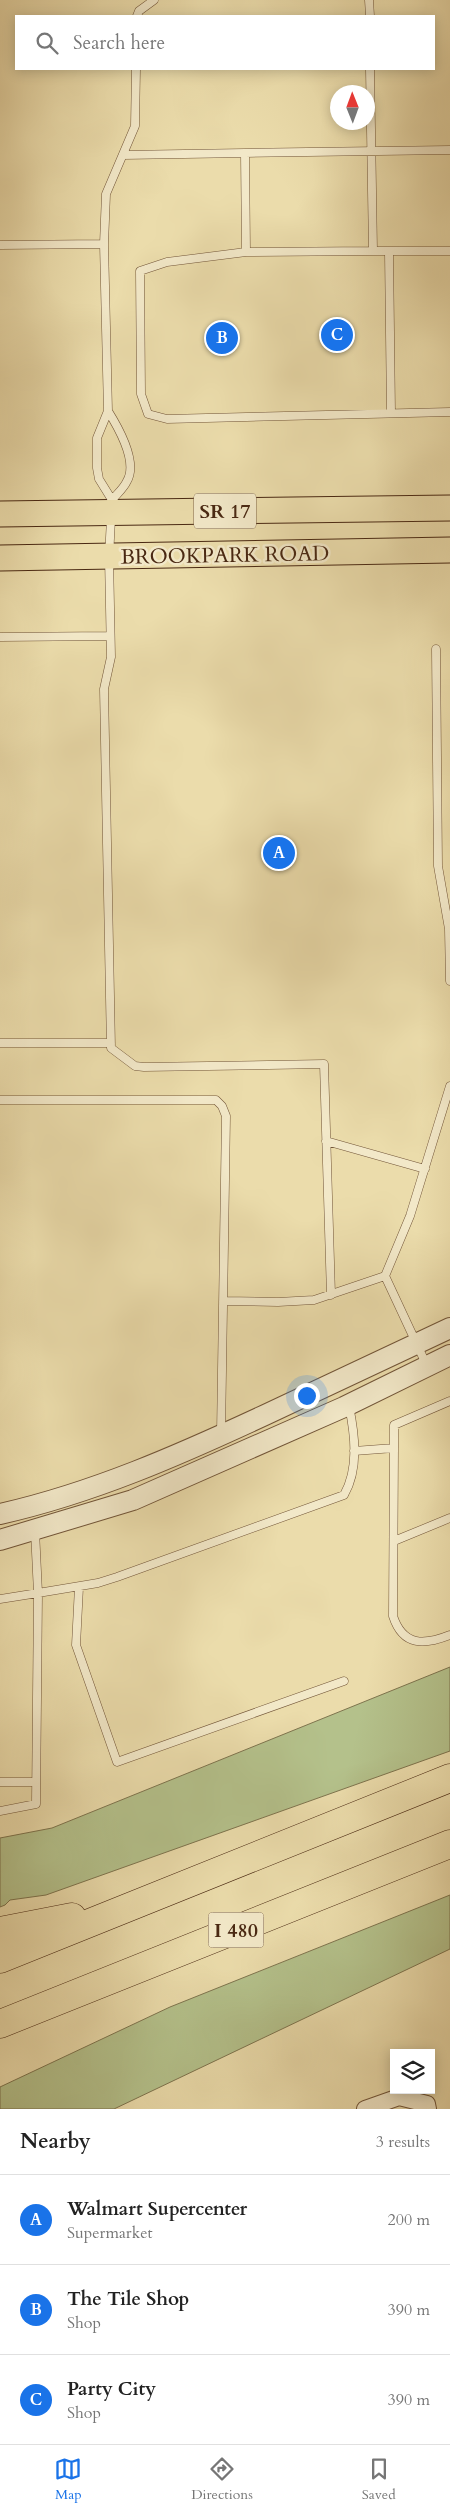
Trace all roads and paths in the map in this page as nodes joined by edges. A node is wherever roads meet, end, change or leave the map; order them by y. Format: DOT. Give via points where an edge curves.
graph roads {
  1 [pos="154,0"];
  2 [pos="370,0"];
  3 [pos="137,15"];
  4 [pos="370,15"];
  5 [pos="136,70"];
  6 [pos="370,70"];
  7 [pos="450,150"];
  8 [pos="372,152"];
  9 [pos="245,153"];
  10 [pos="123,155"];
  11 [pos="104,244"];
  12 [pos="0,245"];
  13 [pos="373,251"];
  14 [pos="246,252"];
  15 [pos="389,252"];
  16 [pos="450,252"];
  17 [pos="108,411"];
  18 [pos="450,412"];
  19 [pos="391,413"];
  20 [pos="111,506"];
  21 [pos="450,508"];
  22 [pos="0,514"];
  23 [pos="450,550"];
  24 [pos="109,557"];
  25 [pos="0,558"];
  26 [pos="110,636"];
  27 [pos="0,637"];
  28 [pos="436,649"];
  29 [pos="450,981"];
  30 [pos="0,1043"];
  31 [pos="111,1043"];
  32 [pos="450,1086"];
  33 [pos="0,1100"];
  34 [pos="326,1141"];
  35 [pos="425,1168"];
  36 [pos="385,1276"];
  37 [pos="331,1295"];
  38 [pos="223,1301"];
  39 [pos="448,1338"];
  40 [pos="416,1344"];
  41 [pos="427,1366"];
  42 [pos="450,1401"];
  43 [pos="349,1404"];
  44 [pos="221,1435"];
  45 [pos="394,1448"];
  46 [pos="354,1451"];
  47 [pos="0,1514"];
  48 [pos="450,1518"];
  49 [pos="36,1530"];
  50 [pos="0,1540"];
  51 [pos="394,1541"];
  52 [pos="79,1587"];
  53 [pos="38,1592"];
  54 [pos="0,1599"];
  55 [pos="450,1635"];
  56 [pos="344,1681"];
  57 [pos="450,1778"];
  58 [pos="0,1782"];
  59 [pos="36,1782"];
  60 [pos="0,1811"];
  61 [pos="450,1844"];
  62 [pos="130,1906"];
  63 [pos="0,1931"];
  64 [pos="0,1960"];
  65 [pos="8,2022"];
  66 [pos="365,2109"];
  67 [pos="428,2109"];
  1 -- 3 [label="lane"];
  2 -- 4 [label="lane"];
  5 -- 10 [label="lane" via="135,126"];
  6 -- 8 [label="lane"];
  7 -- 8 [label="lane"];
  8 -- 9 [label="lane"];
  8 -- 13 [label="lane"];
  9 -- 10 [label="lane"];
  9 -- 14 [label="lane"];
  10 -- 11 [label="lane" via="106,194"];
  11 -- 12 [label="lane"];
  11 -- 17 [label="lane"];
  13 -- 14 [label="lane"];
  13 -- 15 [label="lane"];
  14 -- 19 [label="lane" via="167,262 140,271 141,394 148,414 167,419"];
  15 -- 16 [label="lane"];
  15 -- 19 [label="lane"];
  17 -- 20 [label="lane" via="97,438 97,468"];
  17 -- 20 [label="lane" via="124,436 129,465 128,480"];
  18 -- 19 [label="lane"];
  20 -- 21 [label="main road, BROOKPARK ROAD / SR 17"];
  20 -- 22 [label="main road, BROOKPARK ROAD / SR 17"];
  20 -- 24 [label="lane"];
  23 -- 24 [label="main road, BROOKPARK ROAD / SR 17"];
  24 -- 25 [label="main road, BROOKPARK ROAD / SR 17"];
  24 -- 26 [label="lane"];
  26 -- 27 [label="lane"];
  26 -- 31 [label="lane" via="111,657 104,689"];
  28 -- 29 [label="lane" via="438,866 449,929"];
  30 -- 31 [label="lane"];
  31 -- 34 [label="lane" via="111,1048 123,1059 144,1067 324,1064"];
  32 -- 35 [label="lane"];
  33 -- 38 [label="lane" via="216,1100 226,1116"];
  34 -- 35 [label="lane"];
  34 -- 37 [label="lane"];
  35 -- 36 [label="lane" via="410,1216"];
  36 -- 37 [label="lane"];
  36 -- 40 [label="lane"];
  37 -- 38 [label="lane" via="314,1300 278,1302"];
  38 -- 44 [label="lane"];
  39 -- 40 [label="street"];
  39 -- 41 [label="street"];
  40 -- 41 [label="lane"];
  40 -- 44 [label="street"];
  41 -- 43 [label="street"];
  42 -- 45 [label="lane" via="394,1425"];
  43 -- 46 [label="lane"];
  43 -- 49 [label="street" via="133,1500"];
  44 -- 47 [label="street" via="86,1491"];
  45 -- 46 [label="lane"];
  45 -- 51 [label="lane"];
  46 -- 52 [label="lane" via="344,1495 117,1578"];
  48 -- 51 [label="lane"];
  49 -- 50 [label="street"];
  49 -- 53 [label="lane"];
  51 -- 55 [label="lane" via="392,1597 396,1625 403,1634 422,1643"];
  52 -- 53 [label="lane"];
  52 -- 56 [label="lane" via="76,1645 117,1762"];
  53 -- 54 [label="lane"];
  53 -- 59 [label="lane"];
  57 -- 62 [label="highway"];
  58 -- 59 [label="lane"];
  59 -- 60 [label="lane" via="36,1804"];
  61 -- 65 [label="highway, I 480"];
  62 -- 63 [label="highway"];
  62 -- 64 [label="highway"];
  66 -- 67 [label="street" via="398,2097 427,2104"];
}
